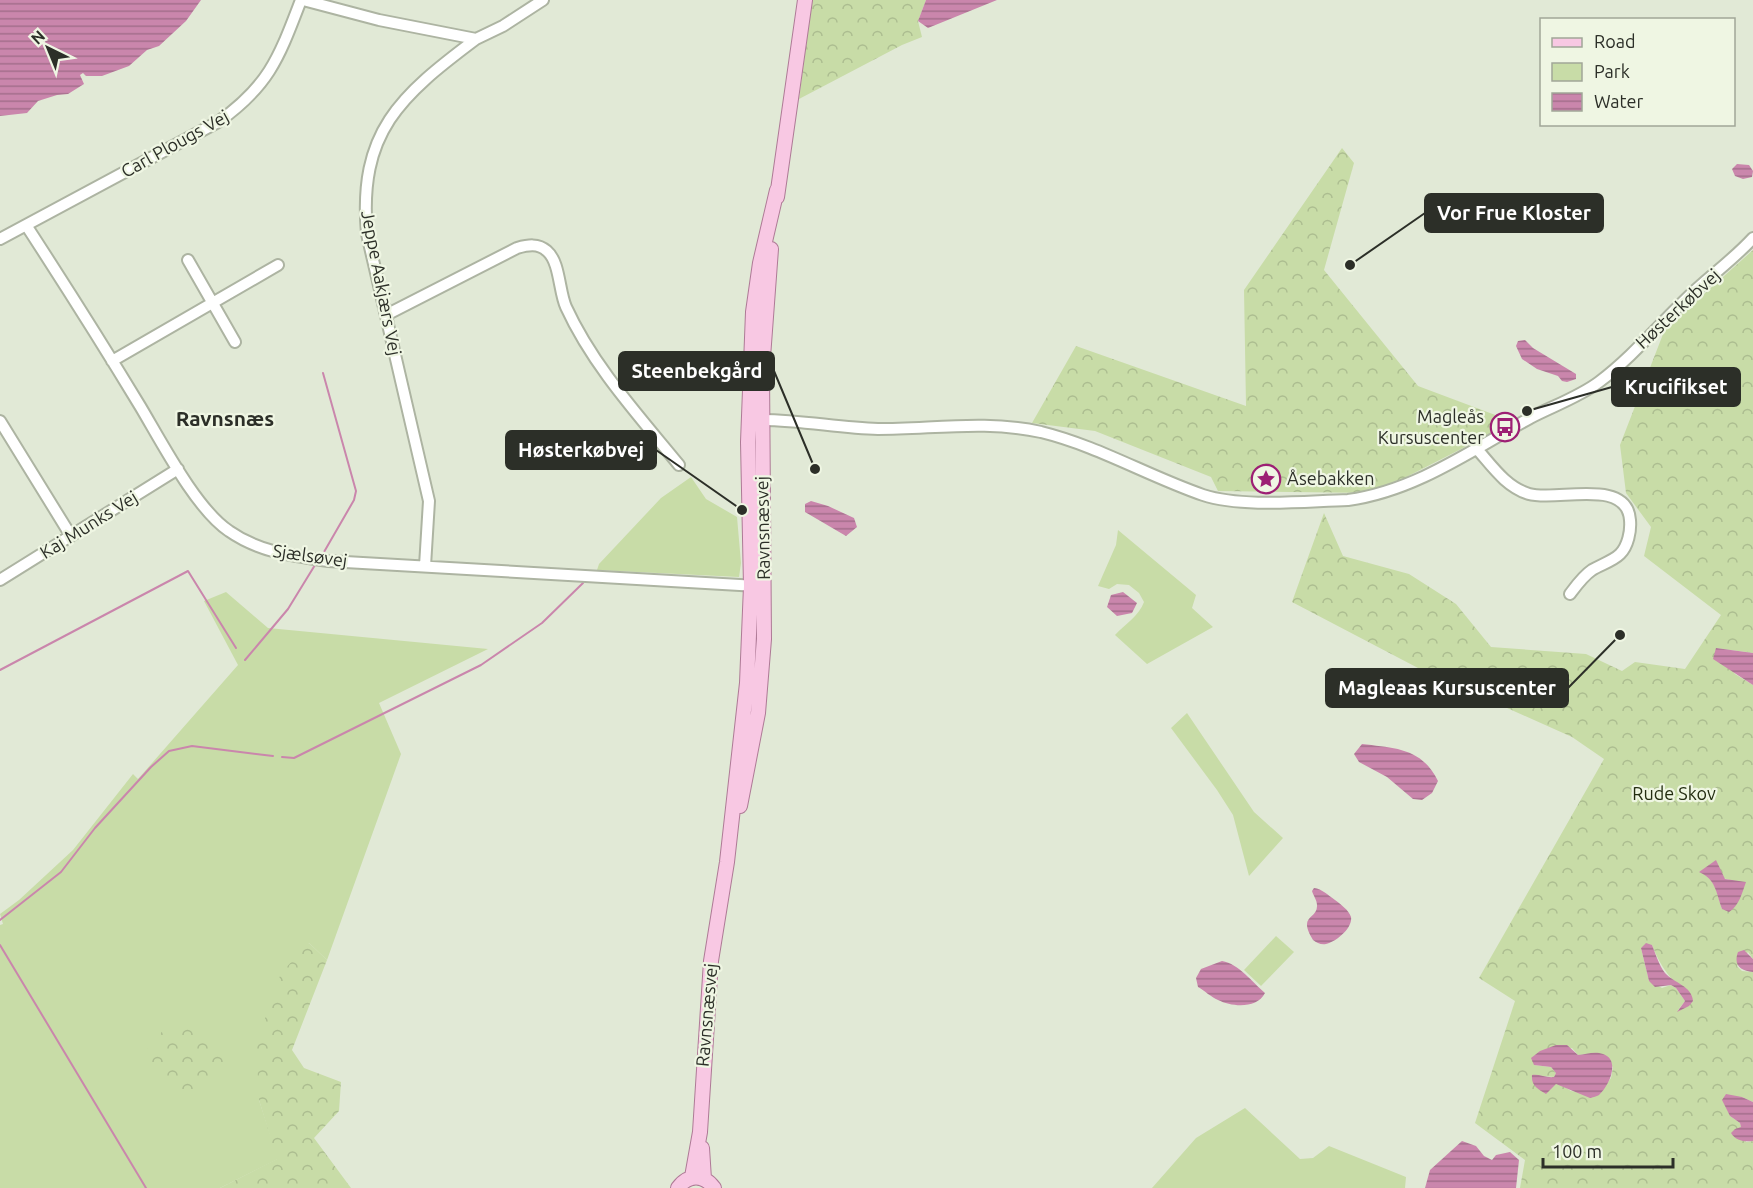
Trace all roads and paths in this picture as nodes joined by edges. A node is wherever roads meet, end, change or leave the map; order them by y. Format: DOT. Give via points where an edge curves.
graph roads {
  1 [pos="302,0"];
  2 [pos="543,0"];
  3 [pos="805,0"];
  4 [pos="476,39"];
  5 [pos="27,225"];
  6 [pos="1753,238"];
  7 [pos="0,239"];
  8 [pos="188,260"];
  9 [pos="278,265"];
  10 [pos="213,303"];
  11 [pos="386,315"];
  12 [pos="236,342"];
  13 [pos="112,361"];
  14 [pos="755,420"];
  15 [pos="0,421"];
  16 [pos="1477,449"];
  17 [pos="679,465"];
  18 [pos="178,469"];
  19 [pos="71,536"];
  20 [pos="425,566"];
  21 [pos="0,580"];
  22 [pos="758,586"];
  23 [pos="1570,594"];
  24 [pos="703,1181"];
  25 [pos="678,1188"];
  1 -- 4 [label="street"];
  1 -- 5 [label="street, Carl Plougs Vej" via="270,72 239,107"];
  2 -- 4 [label="street, Jeppe Aakjærs Vej"];
  3 -- 14 [label="main road, Ravnsnæsvej" via="777,190"];
  4 -- 11 [label="street, Jeppe Aakjærs Vej" via="414,89 381,132 373,152 364,204"];
  5 -- 7 [label="street, Carl Plougs Vej"];
  5 -- 13 [label="street, Sjælsøvej"];
  6 -- 16 [label="street, Høsterkøbvej" via="1597,384"];
  8 -- 10 [label="street"];
  9 -- 10 [label="street"];
  10 -- 12 [label="street"];
  10 -- 13 [label="street"];
  11 -- 17 [label="street" via="517,248 530,244 548,251 555,261 562,299 578,332 625,399"];
  11 -- 20 [label="street, Jeppe Aakjærs Vej" via="429,501"];
  13 -- 18 [label="street, Sjælsøvej"];
  14 -- 16 [label="street, Høsterkøbvej" via="877,429 982,425 1022,428 1086,447 1204,495 1242,502 1348,500 1376,495"];
  14 -- 22 [label="main road, Ravnsnæsvej"];
  15 -- 19 [label="street"];
  16 -- 23 [label="street" via="1508,483 1527,494 1547,497 1594,493 1613,496 1625,506 1631,528 1620,555 1590,571"];
  18 -- 19 [label="street, Kaj Munks Vej"];
  18 -- 20 [label="street, Sjælsøvej" via="207,511 227,530 253,545 280,554 328,561"];
  19 -- 21 [label="street, Kaj Munks Vej"];
  20 -- 22 [label="street, Sjælsøvej"];
  22 -- 24 [label="main road, Ravnsnæsvej" via="727,862 709,982 699,1132"];
  24 -- 25 [label="main road" via="681,1183"];
}
